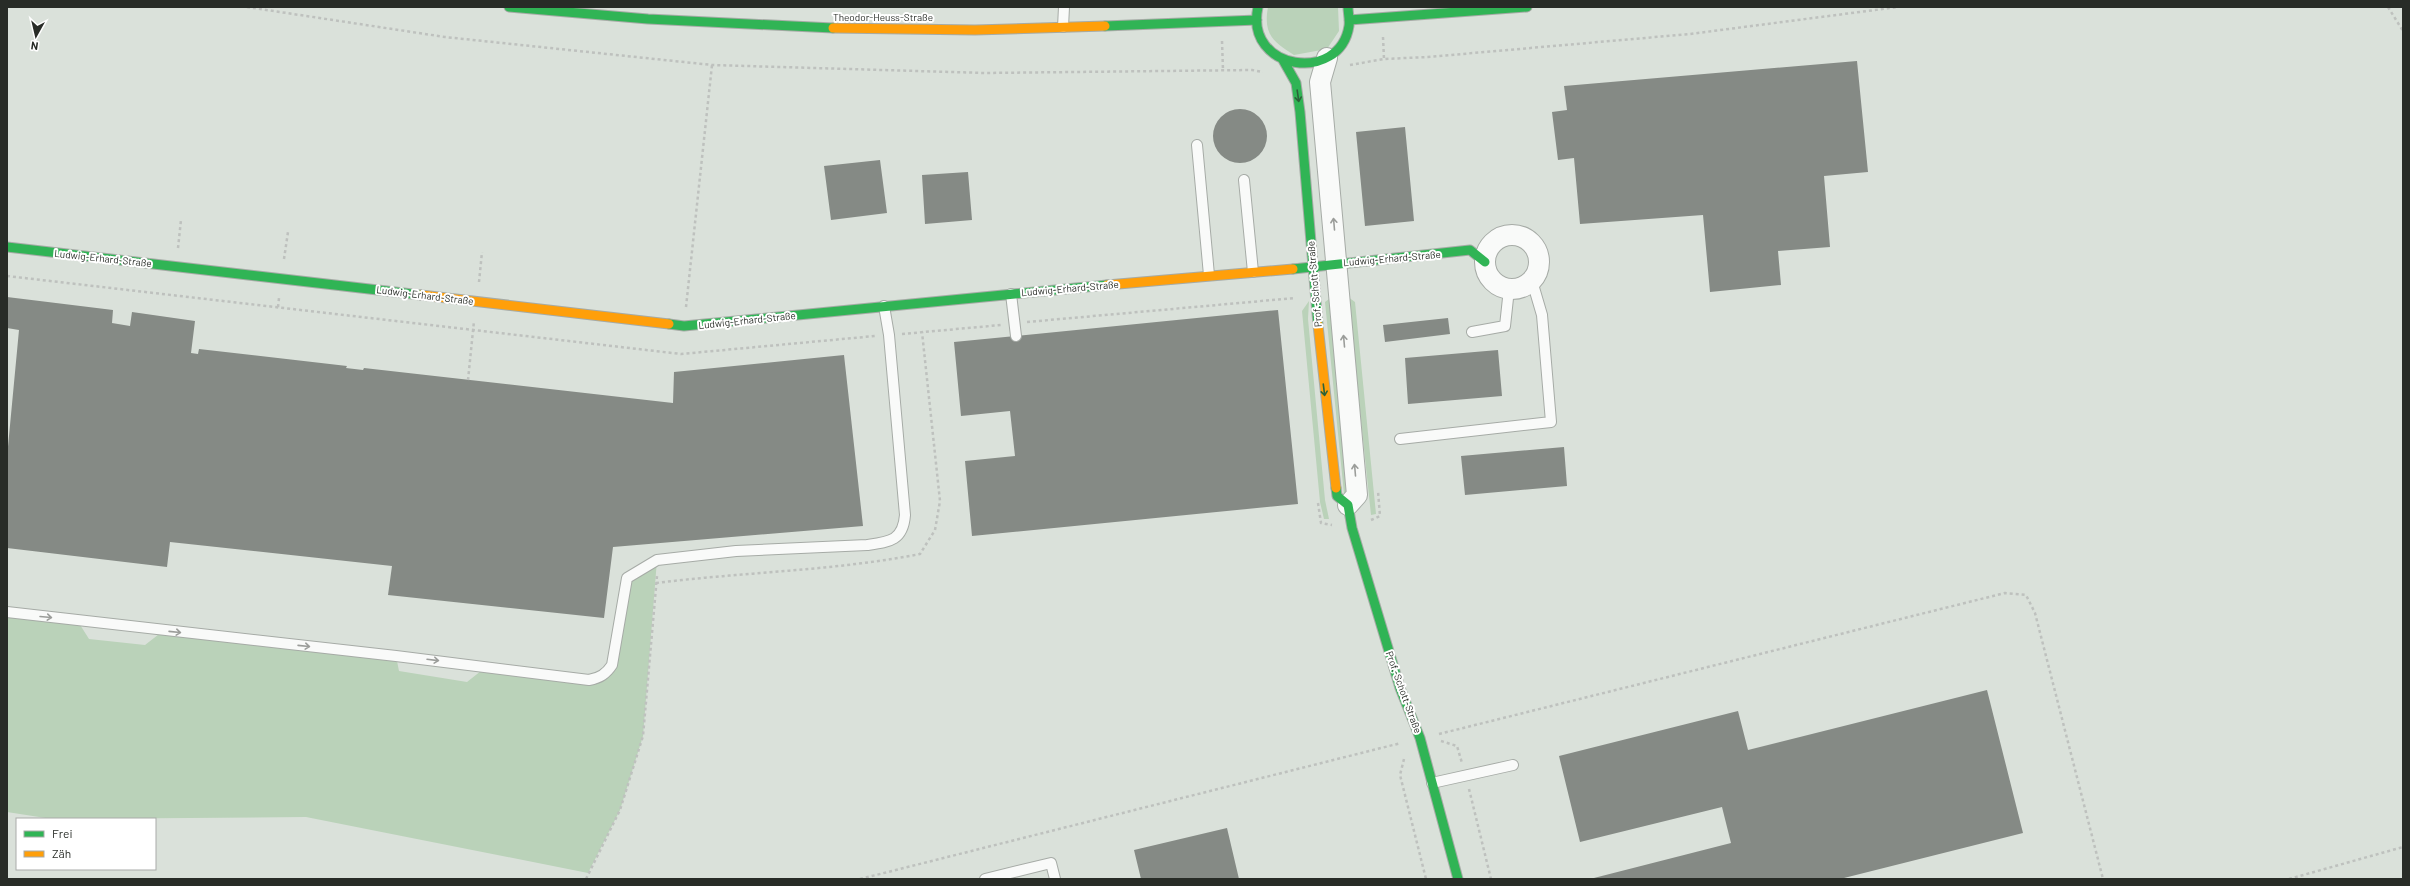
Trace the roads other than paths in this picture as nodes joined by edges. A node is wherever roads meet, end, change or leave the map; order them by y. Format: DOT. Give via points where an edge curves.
graph roads {
  1 [pos="509,7"];
  2 [pos="1064,7"];
  3 [pos="1258,7"];
  4 [pos="1348,7"];
  5 [pos="1527,7"];
  6 [pos="1257,20"];
  7 [pos="1349,20"];
  8 [pos="1063,27"];
  9 [pos="1327,58"];
  10 [pos="1283,60"];
  11 [pos="1197,145"];
  12 [pos="1244,180"];
  13 [pos="7,247"];
  14 [pos="1485,262"];
  15 [pos="1337,263"];
  16 [pos="1313,268"];
  17 [pos="1253,272"];
  18 [pos="1209,275"];
  19 [pos="1532,282"];
  20 [pos="1510,289"];
  21 [pos="1011,294"];
  22 [pos="884,306"];
  23 [pos="1472,332"];
  24 [pos="1016,336"];
  25 [pos="1400,438"];
  26 [pos="1348,505"];
  27 [pos="7,612"];
  28 [pos="1513,765"];
  29 [pos="1432,783"];
  30 [pos="985,879"];
  31 [pos="1055,879"];
  32 [pos="1458,879"];
  1 -- 8 [label="street, Theodor-Heuss-Straße" via="738,25 883,29"];
  2 -- 8 [label="lane"];
  3 -- 6 [label="street"];
  4 -- 7 [label="street"];
  5 -- 7 [label="street"];
  6 -- 8 [label="street, Theodor-Heuss-Straße"];
  6 -- 10 [label="street" via="1264,44"];
  7 -- 9 [label="street" via="1343,42"];
  9 -- 10 [label="street" via="1305,65"];
  15 -- 9 [label="street, one-way" via="1320,82"];
  10 -- 16 [label="street, Prof.-Schott-Straße, one-way" via="1292,75 1297,91"];
  11 -- 18 [label="lane"];
  12 -- 17 [label="lane"];
  13 -- 22 [label="street, Ludwig-Erhard-Straße" via="684,326"];
  14 -- 15 [label="street, Ludwig-Erhard-Straße" via="1470,250"];
  14 -- 19 [label="street" via="1486,254 1495,241 1509,235 1525,238 1539,256 1538,272"];
  14 -- 20 [label="street" via="1492,280"];
  15 -- 16 [label="street, Ludwig-Erhard-Straße"];
  26 -- 15 [label="street, one-way" via="1357,495"];
  16 -- 17 [label="street, Ludwig-Erhard-Straße"];
  16 -- 26 [label="street, Prof.-Schott-Straße, one-way" via="1322,377 1337,496"];
  17 -- 18 [label="street, Ludwig-Erhard-Straße"];
  18 -- 21 [label="street, Ludwig-Erhard-Straße"];
  19 -- 20 [label="street"];
  19 -- 25 [label="lane" via="1542,315 1551,422"];
  20 -- 23 [label="lane" via="1505,326"];
  21 -- 22 [label="street, Ludwig-Erhard-Straße"];
  21 -- 24 [label="lane"];
  27 -- 22 [label="lane, one-way" via="589,680 606,673 612,665 627,578 657,560 736,551 886,542 898,536 904,526 905,515 889,335"];
  26 -- 29 [label="street, Prof.-Schott-Straße" via="1371,594 1400,688 1420,738"];
  28 -- 29 [label="lane"];
  29 -- 32 [label="street, Prof.-Schott-Straße"];
  30 -- 31 [label="lane" via="1051,863"];
}
